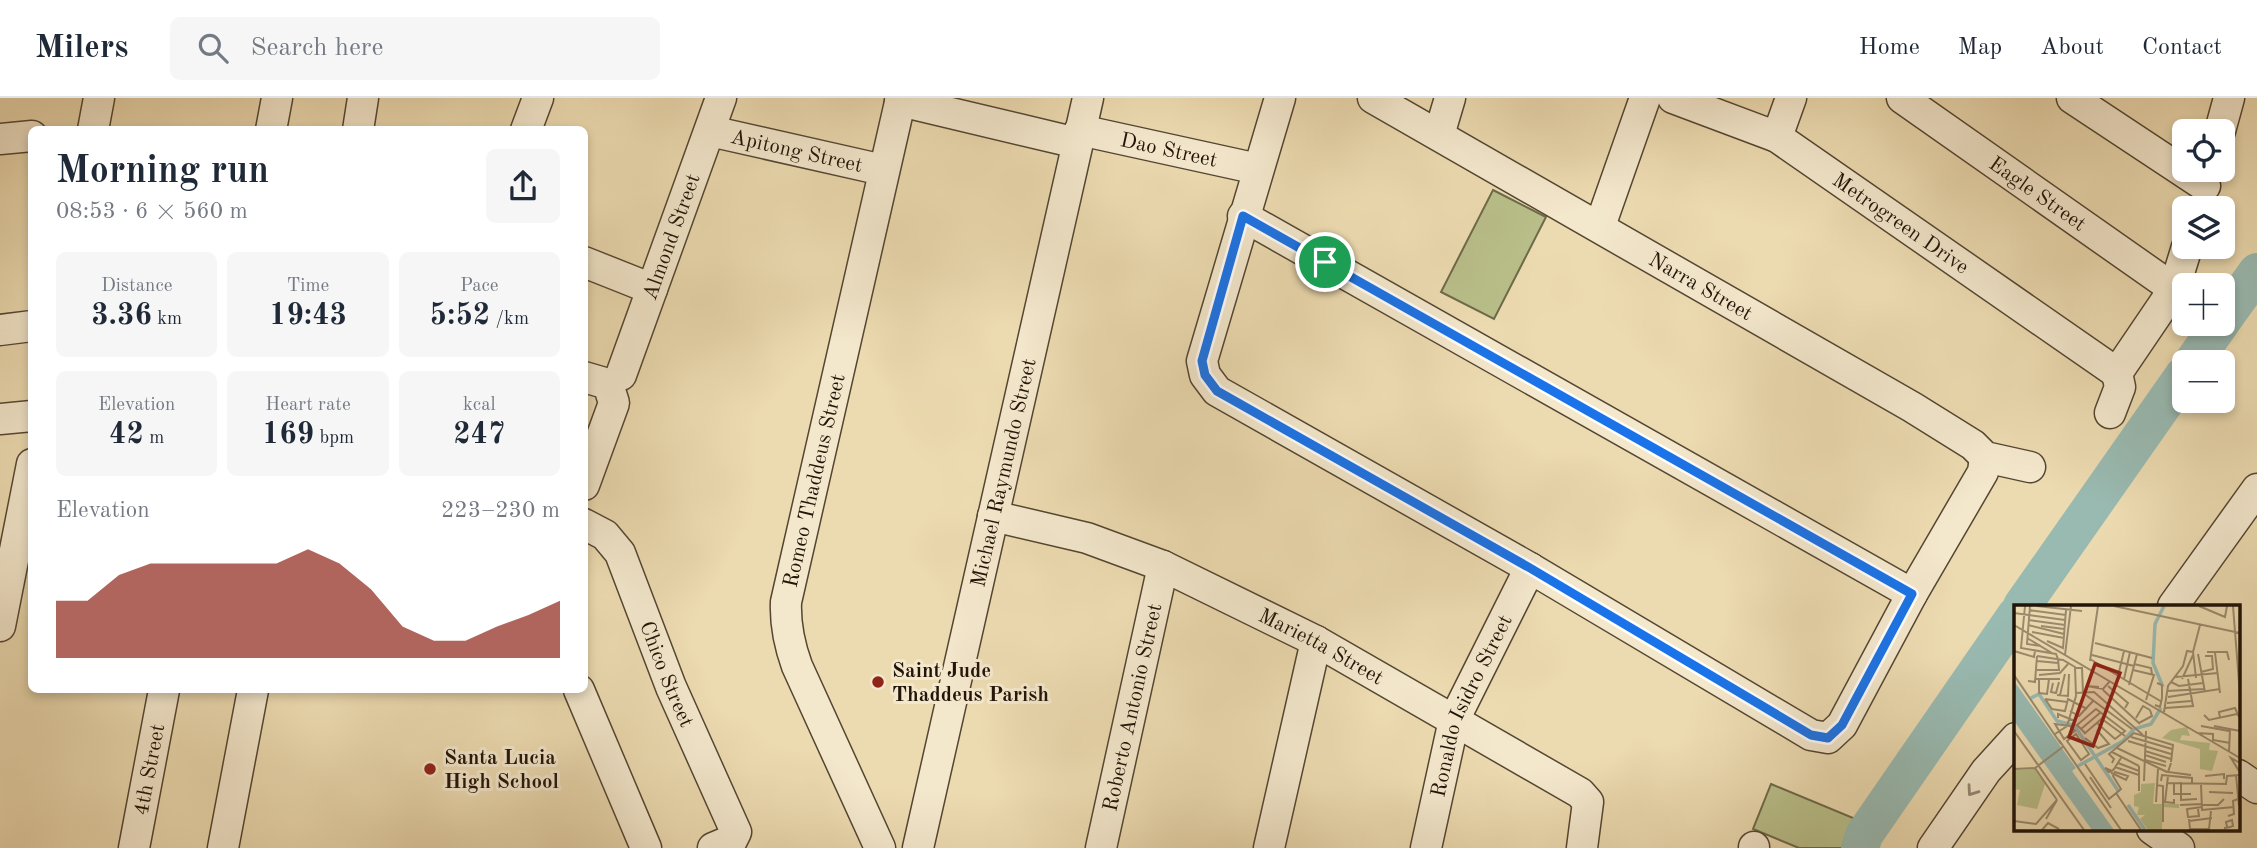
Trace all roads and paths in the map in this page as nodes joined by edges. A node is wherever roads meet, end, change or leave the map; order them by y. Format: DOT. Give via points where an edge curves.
graph roads {
  1 [pos="99,98"];
  2 [pos="277,98"];
  3 [pos="363,98"];
  4 [pos="538,98"];
  5 [pos="722,98"];
  6 [pos="1088,98"];
  7 [pos="1280,98"];
  8 [pos="1373,98"];
  9 [pos="1450,98"];
  10 [pos="1645,98"];
  11 [pos="1673,98"];
  12 [pos="1791,98"];
  13 [pos="1902,98"];
  14 [pos="2229,98"];
  15 [pos="900,100"];
  16 [pos="2091,103"];
  17 [pos="2223,119"];
  18 [pos="94,126"];
  19 [pos="272,126"];
  20 [pos="359,126"];
  21 [pos="528,126"];
  22 [pos="710,131"];
  23 [pos="1439,135"];
  24 [pos="28,136"];
  25 [pos="1078,136"];
  26 [pos="1777,137"];
  27 [pos="0,139"];
  28 [pos="1258,169"];
  29 [pos="883,170"];
  30 [pos="2205,188"];
  31 [pos="1243,216"];
  32 [pos="1600,226"];
  33 [pos="588,264"];
  34 [pos="2172,288"];
  35 [pos="652,289"];
  36 [pos="2172,292"];
  37 [pos="28,326"];
  38 [pos="0,330"];
  39 [pos="2117,373"];
  40 [pos="588,378"];
  41 [pos="617,389"];
  42 [pos="2109,413"];
  43 [pos="28,416"];
  44 [pos="0,419"];
  45 [pos="1985,457"];
  46 [pos="2030,467"];
  47 [pos="588,473"];
  48 [pos="28,484"];
  49 [pos="2257,489"];
  50 [pos="993,516"];
  51 [pos="588,526"];
  52 [pos="1163,566"];
  53 [pos="1530,568"];
  54 [pos="1912,594"];
  55 [pos="2174,605"];
  56 [pos="0,626"];
  57 [pos="1316,641"];
  58 [pos="163,693"];
  59 [pos="252,693"];
  60 [pos="580,693"];
  61 [pos="1454,719"];
  62 [pos="2014,739"];
  63 [pos="2240,776"];
  64 [pos="2257,788"];
  65 [pos="2153,830"];
  66 [pos="724,842"];
  67 [pos="1945,843"];
  68 [pos="134,848"];
  69 [pos="223,848"];
  70 [pos="646,848"];
  71 [pos="880,848"];
  72 [pos="918,848"];
  73 [pos="1101,848"];
  74 [pos="1269,848"];
  75 [pos="1426,848"];
  76 [pos="1582,848"];
  77 [pos="2179,848"];
  1 -- 18 [label="street"];
  2 -- 19 [label="street"];
  3 -- 20 [label="street"];
  4 -- 21 [label="street"];
  5 -- 22 [label="street, Almond Street"];
  6 -- 25 [label="street, Michael Raymundo Street"];
  7 -- 28 [label="street"];
  8 -- 23 [label="street, Narra Street"];
  9 -- 23 [label="street"];
  10 -- 32 [label="street"];
  11 -- 26 [label="street, Metrogreen Drive"];
  12 -- 26 [label="street"];
  13 -- 34 [label="street, Eagle Street"];
  14 -- 17 [label="street"];
  15 -- 25 [label="street, Dao Street"];
  15 -- 29 [label="street, Romeo Thaddeus Street"];
  16 -- 30 [label="street"];
  22 -- 29 [label="street, Apitong Street"];
  22 -- 35 [label="street, Almond Street"];
  23 -- 32 [label="street, Narra Street"];
  24 -- 27 [label="street"];
  25 -- 28 [label="street, Dao Street"];
  25 -- 50 [label="street, Michael Raymundo Street"];
  26 -- 39 [label="street, Metrogreen Drive"];
  28 -- 31 [label="street"];
  29 -- 71 [label="street, Romeo Thaddeus Street" via="785,622 797,666"];
  31 -- 53 [label="street" via="1202,361 1205,375 1217,391"];
  31 -- 54 [label="street"];
  32 -- 45 [label="street, Narra Street" via="1912,407"];
  33 -- 35 [label="street"];
  35 -- 41 [label="street, Almond Street"];
  36 -- 39 [label="street"];
  37 -- 38 [label="street"];
  39 -- 42 [label="street" via="2120,387"];
  40 -- 41 [label="street"];
  41 -- 47 [label="street, Almond Street"];
  43 -- 44 [label="street"];
  45 -- 46 [label="street, Narra Street"];
  45 -- 54 [label="street" via="1983,472"];
  48 -- 56 [label="street"];
  49 -- 55 [label="street"];
  50 -- 52 [label="street, Marietta Street" via="1087,538"];
  50 -- 72 [label="street, Michael Raymundo Street"];
  51 -- 66 [label="street, Chico Street" via="606,535 620,553"];
  52 -- 57 [label="street, Marietta Street"];
  52 -- 73 [label="street, Roberto Antonio Street"];
  53 -- 54 [label="street" via="1811,735 1828,738 1842,725"];
  53 -- 61 [label="street, Ronaldo Isidro Street"];
  57 -- 61 [label="street, Marietta Street"];
  57 -- 74 [label="street"];
  58 -- 68 [label="street, 4th Street"];
  59 -- 69 [label="street"];
  60 -- 70 [label="street"];
  61 -- 75 [label="street, Ronaldo Isidro Street"];
  61 -- 76 [label="street, Marietta Street" via="1580,793 1588,802"];
  62 -- 67 [label="street, one-way" via="1986,771"];
  63 -- 64 [label="street"];
  65 -- 77 [label="street"];
}
